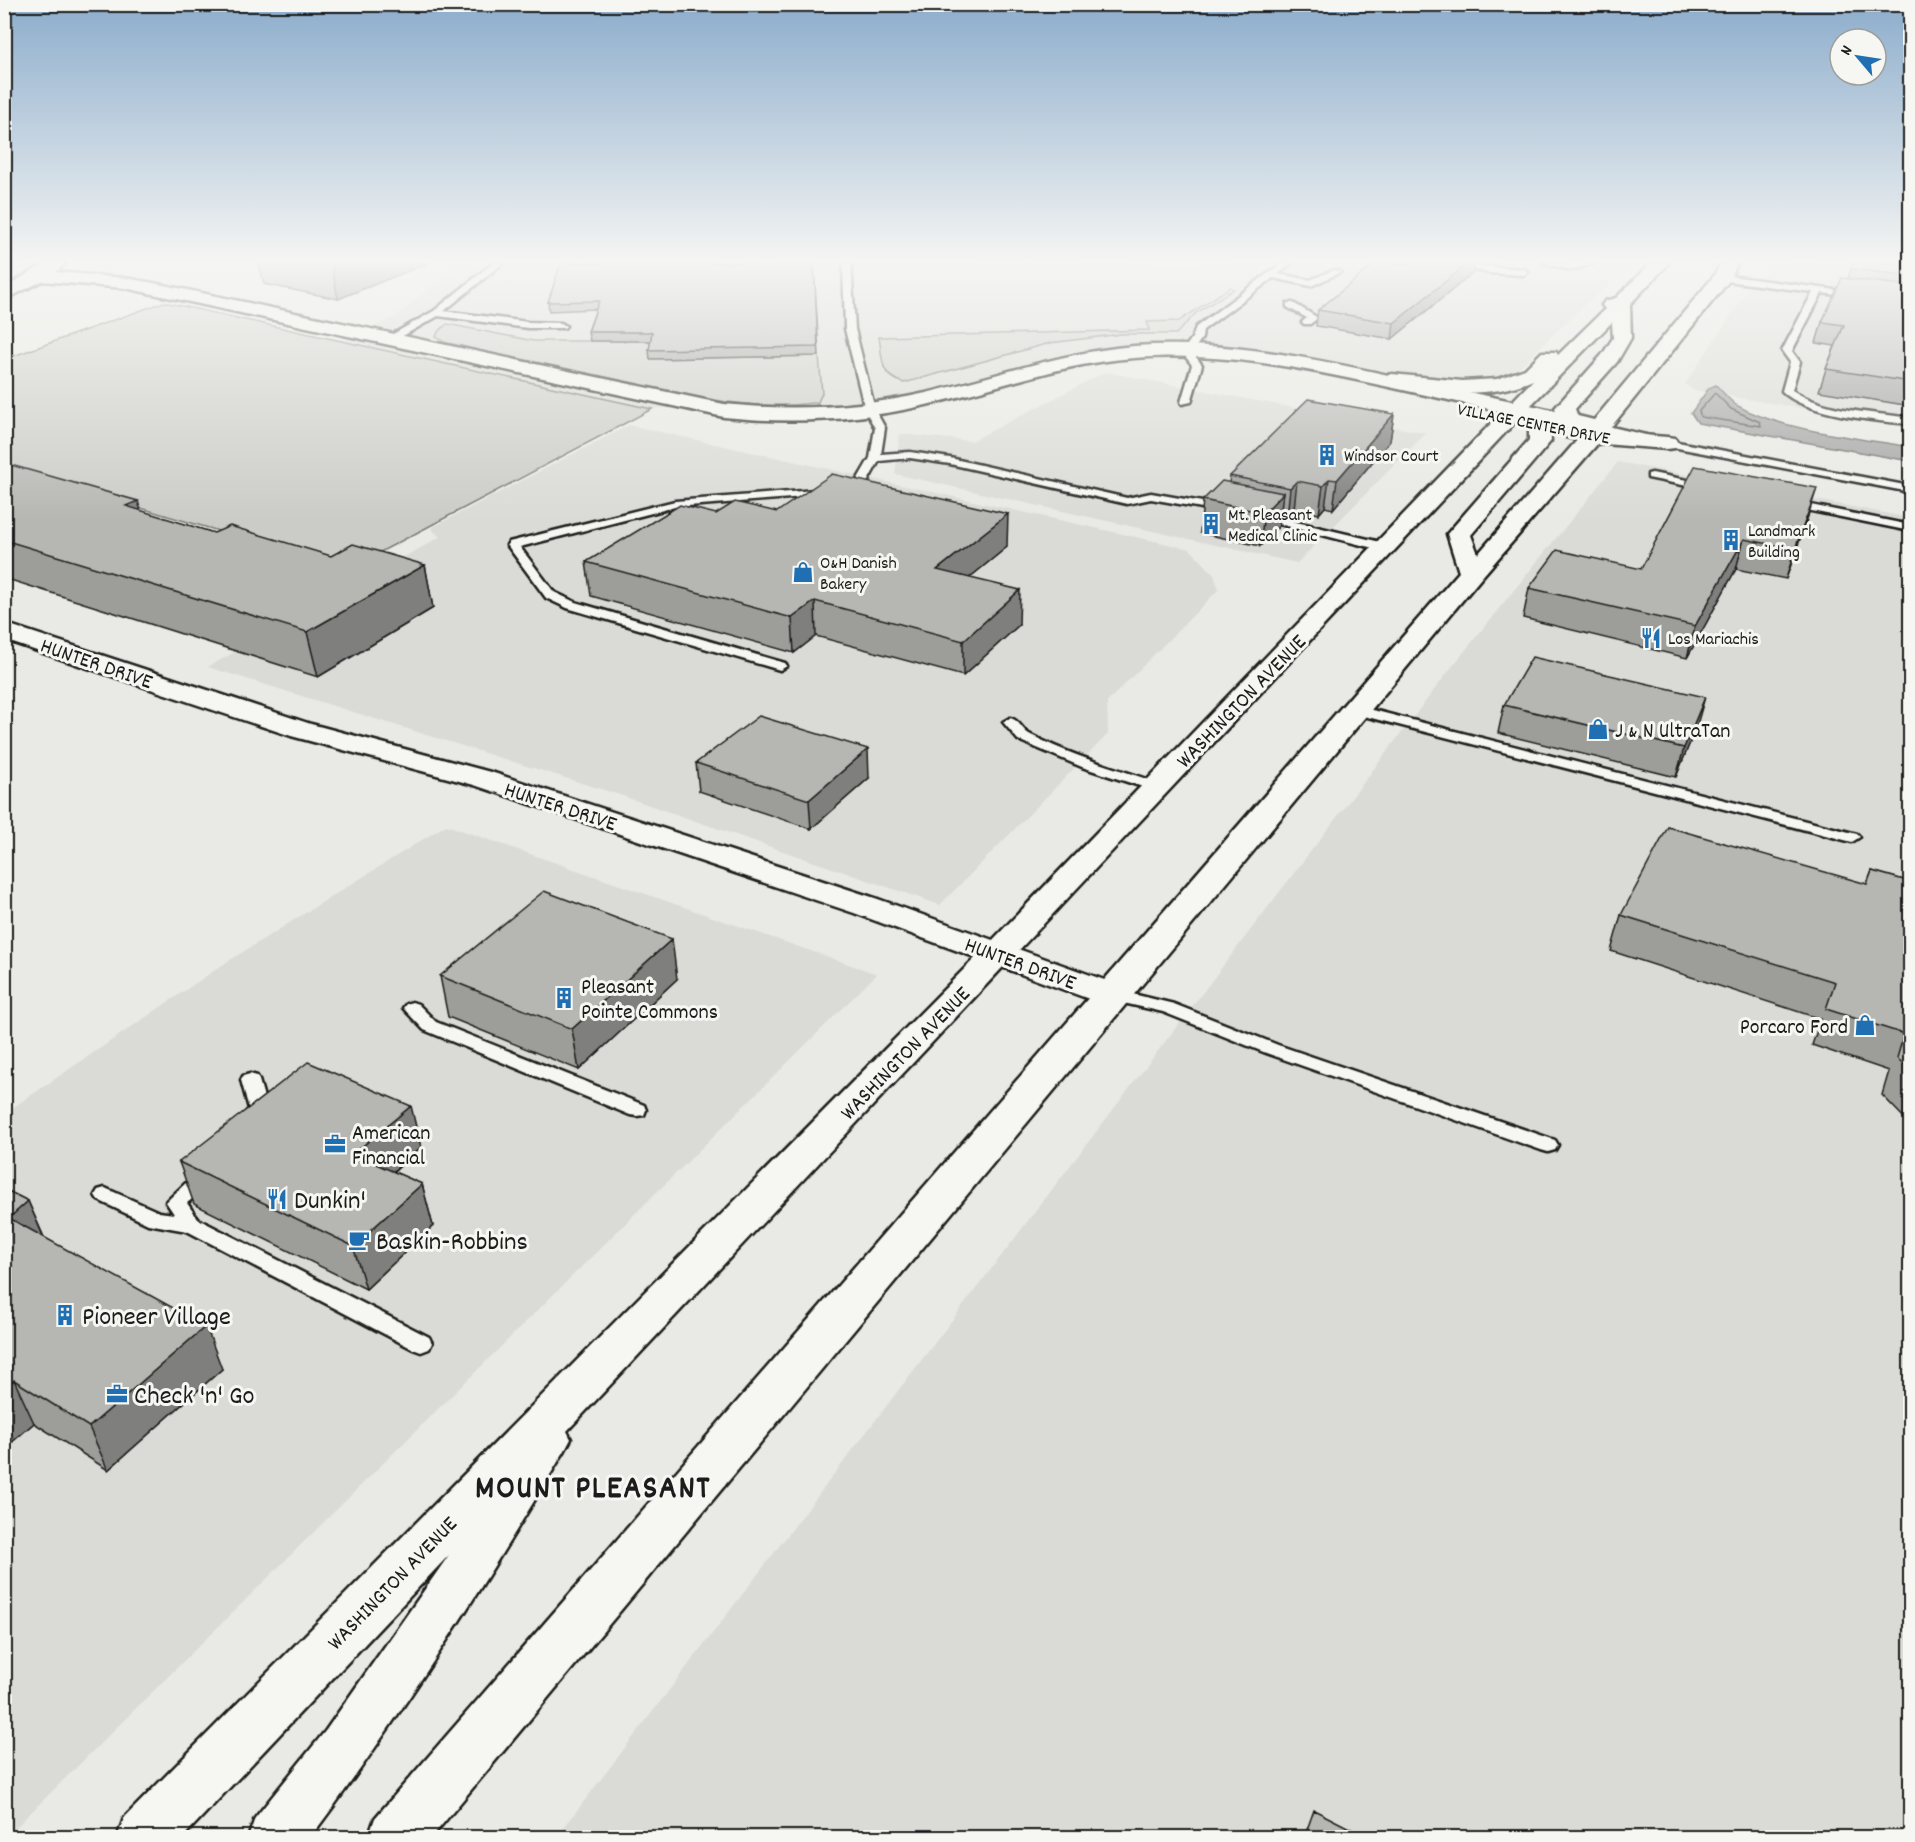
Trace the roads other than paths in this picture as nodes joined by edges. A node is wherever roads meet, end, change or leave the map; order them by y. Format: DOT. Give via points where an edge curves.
graph roads {
  1 [pos="431,349"];
  2 [pos="855,349"];
  3 [pos="1189,349"];
  4 [pos="1556,349"];
  5 [pos="1581,349"];
  6 [pos="1615,349"];
  7 [pos="1663,349"];
  8 [pos="1788,349"];
  9 [pos="1187,352"];
  10 [pos="1226,354"];
  11 [pos="1392,380"];
  12 [pos="1186,402"];
  13 [pos="870,410"];
  14 [pos="1521,418"];
  15 [pos="1568,420"];
  16 [pos="1911,422"];
  17 [pos="1595,432"];
  18 [pos="1667,443"];
  19 [pos="875,458"];
  20 [pos="1652,476"];
  21 [pos="1911,489"];
  22 [pos="1722,490"];
  23 [pos="1780,502"];
  24 [pos="1911,528"];
  25 [pos="1385,547"];
  26 [pos="1472,573"];
  27 [pos="4,631"];
  28 [pos="780,666"];
  29 [pos="1357,710"];
  30 [pos="1010,723"];
  31 [pos="1157,787"];
  32 [pos="1852,837"];
  33 [pos="998,954"];
  34 [pos="1112,995"];
  35 [pos="412,1008"];
  36 [pos="250,1080"];
  37 [pos="637,1110"];
  38 [pos="234,1132"];
  39 [pos="1548,1145"];
  40 [pos="209,1153"];
  41 [pos="105,1195"];
  42 [pos="191,1224"];
  43 [pos="421,1343"];
  44 [pos="582,1384"];
  45 [pos="144,1838"];
  46 [pos="275,1838"];
  47 [pos="395,1838"];
  1 -- 13 [label="main road, VILLAGE CENTER DRIVE" via="711,409 784,414"];
  2 -- 13 [label="lane"];
  3 -- 9 [label="lane"];
  4 -- 11 [label="main road" via="1530,375 1501,384 1476,387"];
  5 -- 14 [label="main road, WASHINGTON AVENUE"];
  6 -- 15 [label="main road" via="1564,408"];
  7 -- 17 [label="main road"];
  8 -- 16 [label="lane" via="1795,362 1787,391 1793,398"];
  9 -- 10 [label="main road, VILLAGE CENTER DRIVE"];
  9 -- 12 [label="lane" via="1197,365"];
  9 -- 13 [label="main road, VILLAGE CENTER DRIVE" via="1082,359"];
  10 -- 11 [label="main road, VILLAGE CENTER DRIVE" via="1294,360"];
  10 -- 14 [label="main road, VILLAGE CENTER DRIVE" via="1266,367"];
  11 -- 14 [label="main road, VILLAGE CENTER DRIVE"];
  13 -- 19 [label="lane" via="880,428"];
  14 -- 15 [label="main road, VILLAGE CENTER DRIVE"];
  14 -- 17 [label="main road, VILLAGE CENTER DRIVE"];
  14 -- 25 [label="main road, WASHINGTON AVENUE"];
  14 -- 26 [label="main road" via="1540,441 1459,534"];
  15 -- 17 [label="main road"];
  17 -- 18 [label="main road, VILLAGE CENTER DRIVE"];
  17 -- 26 [label="main road"];
  18 -- 21 [label="lane"];
  19 -- 25 [label="lane" via="910,455 950,461 1127,501 1151,496"];
  19 -- 28 [label="lane" via="857,490 675,504 513,544 550,595 571,605"];
  20 -- 22 [label="lane"];
  23 -- 24 [label="lane"];
  25 -- 31 [label="main road, WASHINGTON AVENUE"];
  26 -- 29 [label="main road"];
  27 -- 33 [label="main road, HUNTER DRIVE" via="301,730 484,779"];
  29 -- 32 [label="lane"];
  29 -- 34 [label="main road"];
  30 -- 31 [label="lane" via="1023,737"];
  31 -- 33 [label="main road, WASHINGTON AVENUE"];
  33 -- 34 [label="main road, HUNTER DRIVE"];
  33 -- 44 [label="main road, WASHINGTON AVENUE"];
  34 -- 39 [label="lane" via="1168,1008 1272,1049"];
  34 -- 47 [label="main road"];
  35 -- 37 [label="lane" via="430,1026"];
  36 -- 38 [label="lane" via="259,1111"];
  40 -- 42 [label="lane" via="200,1160 199,1182 176,1202"];
  41 -- 42 [label="lane" via="156,1219"];
  42 -- 43 [label="lane"];
  44 -- 45 [label="main road, WASHINGTON AVENUE"];
  44 -- 46 [label="main road" via="456,1587 345,1748"];
}
